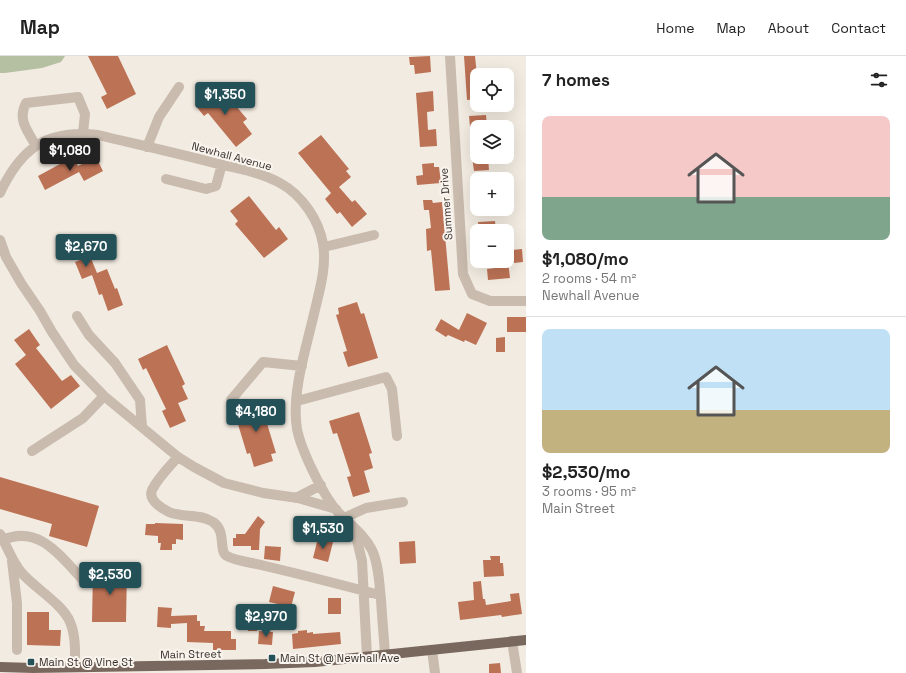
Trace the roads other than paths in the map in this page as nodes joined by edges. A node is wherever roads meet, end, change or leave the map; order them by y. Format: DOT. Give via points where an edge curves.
graph roads {
  1 [pos="450,56"];
  2 [pos="179,87"];
  3 [pos="83,133"];
  4 [pos="36,146"];
  5 [pos="147,147"];
  6 [pos="222,164"];
  7 [pos="166,179"];
  8 [pos="0,193"];
  9 [pos="374,235"];
  10 [pos="0,240"];
  11 [pos="324,247"];
  12 [pos="526,301"];
  13 [pos="77,316"];
  14 [pos="302,366"];
  15 [pos="104,396"];
  16 [pos="231,400"];
  17 [pos="297,401"];
  18 [pos="142,427"];
  19 [pos="397,436"];
  20 [pos="32,451"];
  21 [pos="178,457"];
  22 [pos="321,486"];
  23 [pos="296,498"];
  24 [pos="403,502"];
  25 [pos="336,509"];
  26 [pos="344,518"];
  27 [pos="354,528"];
  28 [pos="2,537"];
  29 [pos="11,555"];
  30 [pos="84,581"];
  31 [pos="364,591"];
  32 [pos="380,595"];
  33 [pos="526,640"];
  34 [pos="512,641"];
  35 [pos="17,650"];
  36 [pos="432,650"];
  37 [pos="385,655"];
  38 [pos="368,657"];
  39 [pos="0,667"];
  40 [pos="75,667"];
  41 [pos="188,669"];
  42 [pos="16,670"];
  43 [pos="435,673"];
  44 [pos="517,673"];
  1 -- 12 [label="street, Summer Drive" via="463,274 472,294 490,302"];
  2 -- 5 [label="street" via="158,117"];
  3 -- 4 [label="street, Newhall Avenue" via="58,137"];
  3 -- 4 [label="street" via="85,114 78,97 26,103 22,119"];
  3 -- 5 [label="street, Newhall Avenue"];
  4 -- 8 [label="street, Newhall Avenue" via="18,162"];
  5 -- 6 [label="street, Newhall Avenue"];
  6 -- 7 [label="street" via="216,186 206,189"];
  6 -- 11 [label="street, Newhall Avenue" via="266,177 290,190 310,212"];
  9 -- 11 [label="street"];
  10 -- 15 [label="street" via="6,257 59,343 74,365"];
  11 -- 14 [label="street, Newhall Avenue" via="321,283"];
  13 -- 18 [label="street" via="89,336 115,363 140,400"];
  14 -- 16 [label="street" via="263,362"];
  14 -- 17 [label="street, Newhall Avenue"];
  15 -- 18 [label="street"];
  15 -- 20 [label="street" via="82,418"];
  17 -- 19 [label="street" via="386,377 392,390"];
  17 -- 22 [label="street, Newhall Avenue" via="297,428 300,440"];
  18 -- 21 [label="street"];
  21 -- 23 [label="street" via="224,482 263,493"];
  21 -- 31 [label="street" via="156,484 151,497 154,502 170,512 213,521 221,533 224,554 228,557"];
  22 -- 23 [label="street"];
  22 -- 25 [label="street, Newhall Avenue"];
  23 -- 25 [label="street"];
  24 -- 26 [label="street" via="366,508"];
  25 -- 26 [label="street, Newhall Avenue"];
  26 -- 27 [label="street, Newhall Avenue"];
  27 -- 31 [label="street" via="362,561"];
  27 -- 32 [label="street, Newhall Avenue" via="373,553"];
  28 -- 29 [label="street"];
  28 -- 30 [label="street" via="19,535 42,541"];
  29 -- 35 [label="street" via="17,603"];
  29 -- 40 [label="street" via="20,571 70,621 74,638"];
  31 -- 32 [label="street"];
  31 -- 38 [label="street"];
  32 -- 37 [label="street, Newhall Avenue"];
  33 -- 34 [label="main road, Main Street"];
  34 -- 36 [label="main road, Main Street"];
  34 -- 44 [label="street"];
  36 -- 37 [label="main road, Main Street"];
  36 -- 43 [label="street"];
  37 -- 38 [label="main road, Main Street"];
  38 -- 41 [label="main road, Main Street"];
  39 -- 42 [label="main road, Main Street"];
  40 -- 41 [label="main road, Main Street"];
  40 -- 42 [label="main road, Main Street"];
}
